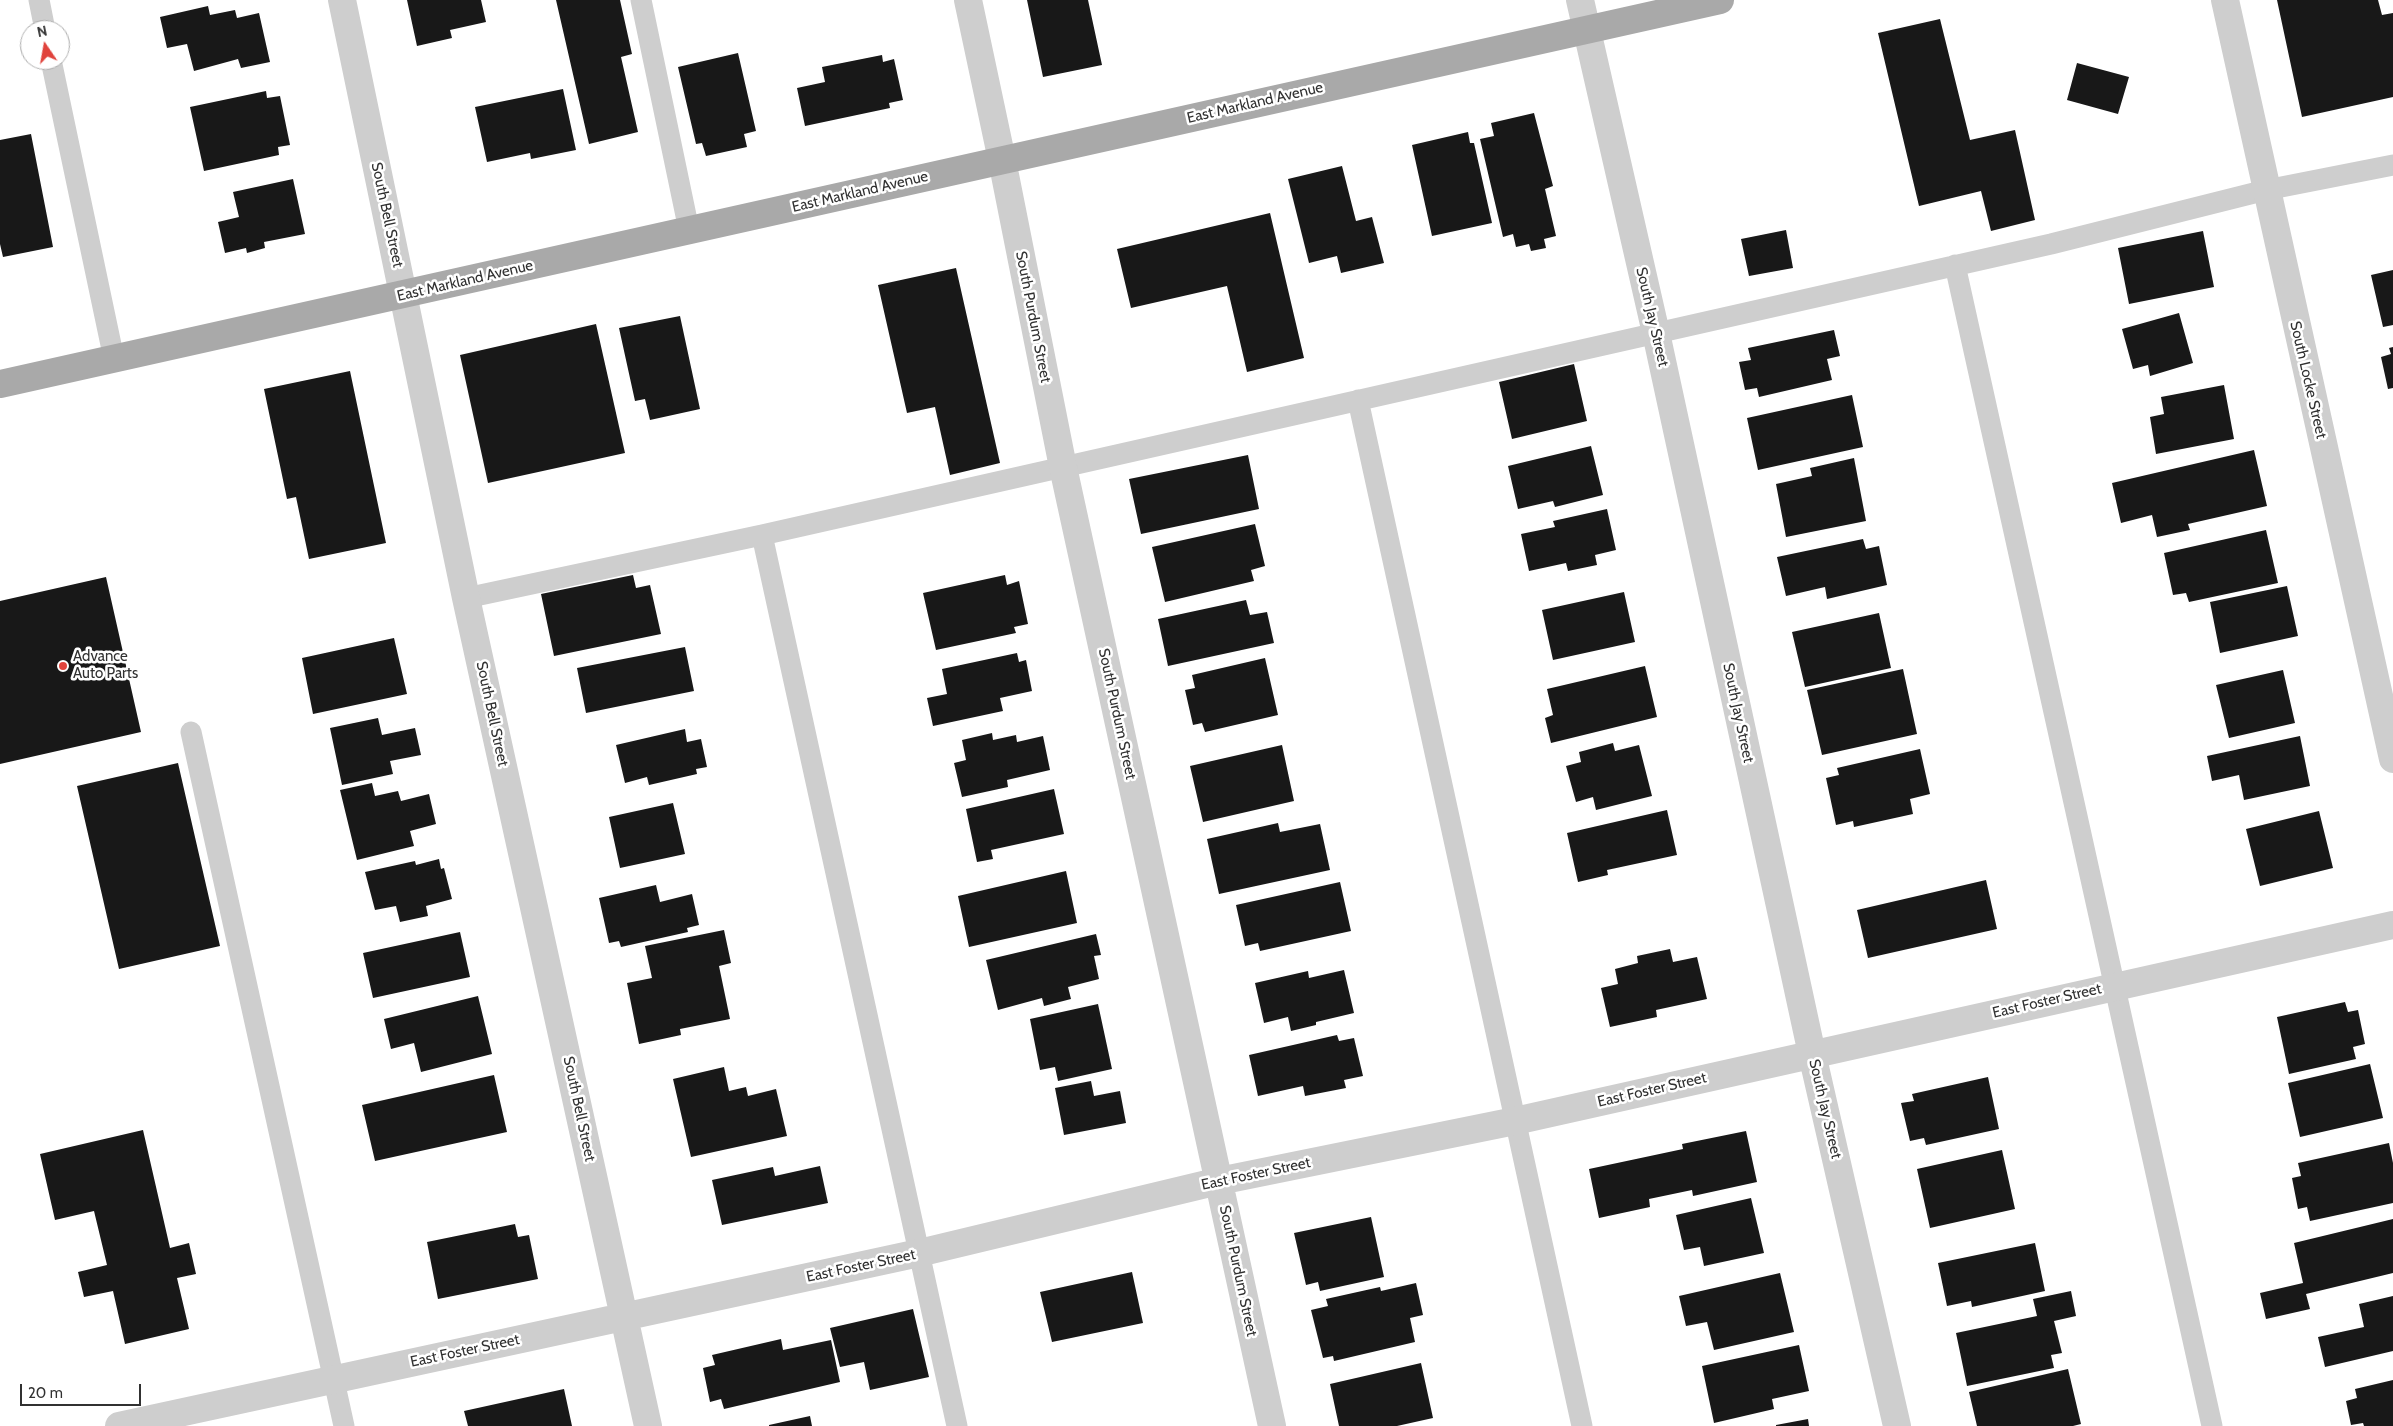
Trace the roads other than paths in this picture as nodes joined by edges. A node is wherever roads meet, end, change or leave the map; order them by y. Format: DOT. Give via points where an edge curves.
graph roads {
  1 [pos="39,0"];
  2 [pos="342,0"];
  3 [pos="641,0"];
  4 [pos="968,0"];
  5 [pos="1580,0"];
  6 [pos="1720,0"];
  7 [pos="2226,0"];
  8 [pos="43,20"];
  9 [pos="1586,29"];
  10 [pos="53,70"];
  11 [pos="1002,160"];
  12 [pos="2393,165"];
  13 [pos="2266,190"];
  14 [pos="689,230"];
  15 [pos="1955,265"];
  16 [pos="404,295"];
  17 [pos="1656,333"];
  18 [pos="114,359"];
  19 [pos="0,384"];
  20 [pos="1358,400"];
  21 [pos="1063,467"];
  22 [pos="762,536"];
  23 [pos="466,598"];
  24 [pos="191,732"];
  25 [pos="2393,759"];
  26 [pos="2393,925"];
  27 [pos="2115,986"];
  28 [pos="1812,1054"];
  29 [pos="1516,1121"];
  30 [pos="1219,1182"];
  31 [pos="919,1254"];
  32 [pos="624,1316"];
  33 [pos="334,1379"];
  34 [pos="119,1426"];
  35 [pos="344,1426"];
  36 [pos="648,1426"];
  37 [pos="956,1426"];
  38 [pos="1272,1426"];
  39 [pos="1582,1426"];
  40 [pos="1897,1426"];
  41 [pos="2212,1426"];
  1 -- 8 [label="lane"];
  2 -- 16 [label="street, South Bell Street"];
  3 -- 14 [label="lane"];
  4 -- 11 [label="street, South Purdum Street"];
  5 -- 9 [label="street, South Jay Street"];
  6 -- 9 [label="main road, East Markland Avenue"];
  7 -- 13 [label="street, South Locke Street"];
  9 -- 11 [label="main road, East Markland Avenue"];
  9 -- 17 [label="street, South Jay Street"];
  10 -- 18 [label="lane"];
  11 -- 14 [label="main road, East Markland Avenue"];
  11 -- 21 [label="street, South Purdum Street"];
  12 -- 13 [label="lane"];
  13 -- 15 [label="lane"];
  13 -- 25 [label="street, South Locke Street"];
  14 -- 16 [label="main road, East Markland Avenue"];
  15 -- 17 [label="lane"];
  15 -- 27 [label="lane"];
  16 -- 18 [label="main road, East Markland Avenue"];
  16 -- 23 [label="street, South Bell Street"];
  17 -- 20 [label="lane"];
  17 -- 28 [label="street, South Jay Street"];
  18 -- 19 [label="main road, East Markland Avenue"];
  20 -- 21 [label="lane"];
  20 -- 29 [label="lane"];
  21 -- 22 [label="lane"];
  21 -- 30 [label="street, South Purdum Street"];
  22 -- 23 [label="lane"];
  22 -- 31 [label="lane"];
  23 -- 32 [label="street, South Bell Street"];
  24 -- 33 [label="lane"];
  26 -- 27 [label="street, East Foster Street"];
  27 -- 28 [label="street, East Foster Street"];
  27 -- 41 [label="lane"];
  28 -- 29 [label="street, East Foster Street"];
  28 -- 40 [label="street, South Jay Street"];
  29 -- 30 [label="street, East Foster Street"];
  29 -- 39 [label="lane"];
  30 -- 31 [label="street, East Foster Street"];
  30 -- 38 [label="street, South Purdum Street"];
  31 -- 32 [label="street, East Foster Street"];
  31 -- 37 [label="lane"];
  32 -- 33 [label="street, East Foster Street"];
  32 -- 36 [label="street, South Bell Street"];
  33 -- 34 [label="street, East Foster Street"];
  33 -- 35 [label="lane"];
}
